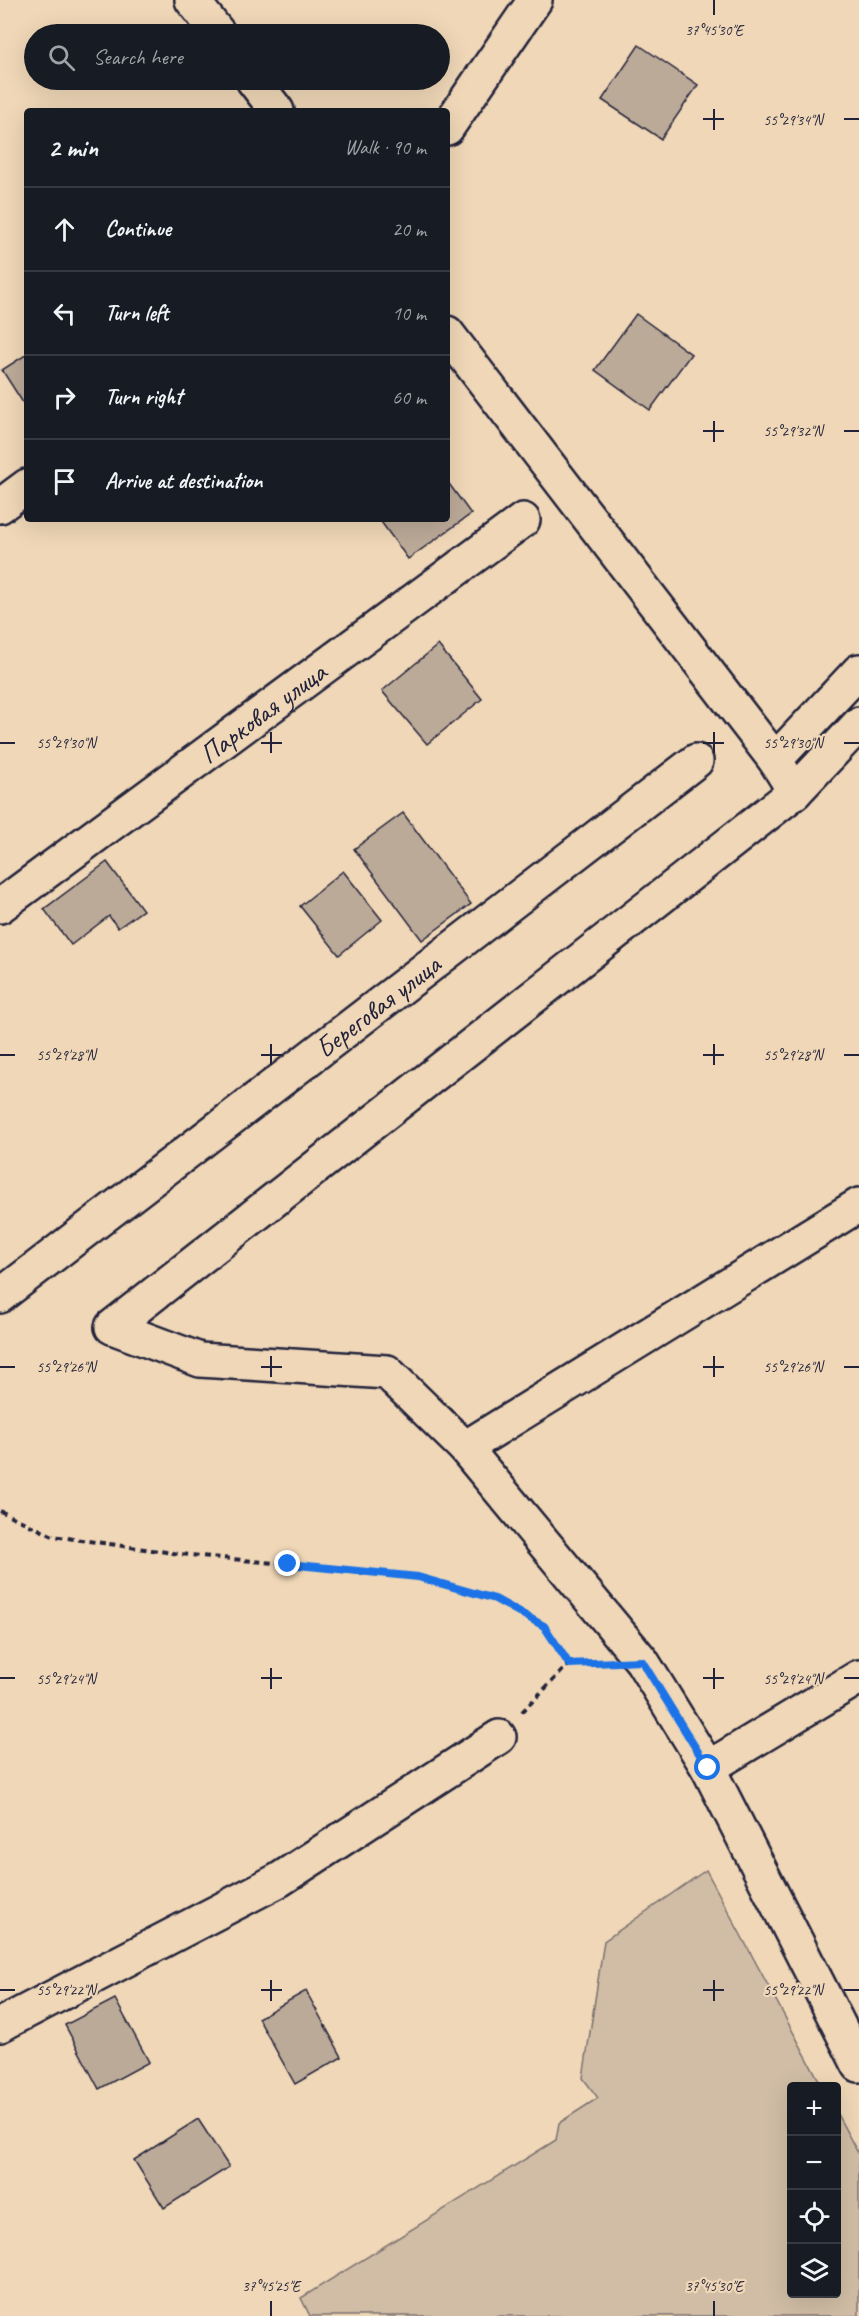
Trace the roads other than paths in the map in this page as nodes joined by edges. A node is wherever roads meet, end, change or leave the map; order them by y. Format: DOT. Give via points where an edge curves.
graph roads {
  1 [pos="192,0"];
  2 [pos="535,0"];
  3 [pos="211,24"];
  4 [pos="261,90"];
  5 [pos="275,108"];
  6 [pos="450,124"];
  7 [pos="450,337"];
  8 [pos="24,488"];
  9 [pos="0,506"];
  10 [pos="523,520"];
  11 [pos="859,671"];
  12 [pos="859,724"];
  13 [pos="775,760"];
  14 [pos="696,761"];
  15 [pos="795,792"];
  16 [pos="0,906"];
  17 [pos="859,1205"];
  18 [pos="0,1296"];
  19 [pos="465,1448"];
  20 [pos="859,1677"];
  21 [pos="499,1737"];
  22 [pos="708,1768"];
  23 [pos="0,2025"];
  24 [pos="859,2066"];
  1 -- 3 [label="street"];
  2 -- 6 [label="street"];
  4 -- 5 [label="street"];
  7 -- 13 [label="street"];
  8 -- 9 [label="street"];
  10 -- 16 [label="street, Парковая улица"];
  11 -- 13 [label="street"];
  12 -- 15 [label="street"];
  13 -- 15 [label="street"];
  14 -- 18 [label="street, Береговая улица"];
  15 -- 19 [label="street" via="112,1327 200,1360 387,1372"];
  17 -- 19 [label="street"];
  19 -- 22 [label="street" via="642,1661"];
  20 -- 22 [label="street"];
  21 -- 23 [label="street" via="279,1880"];
  22 -- 24 [label="street"];
}
